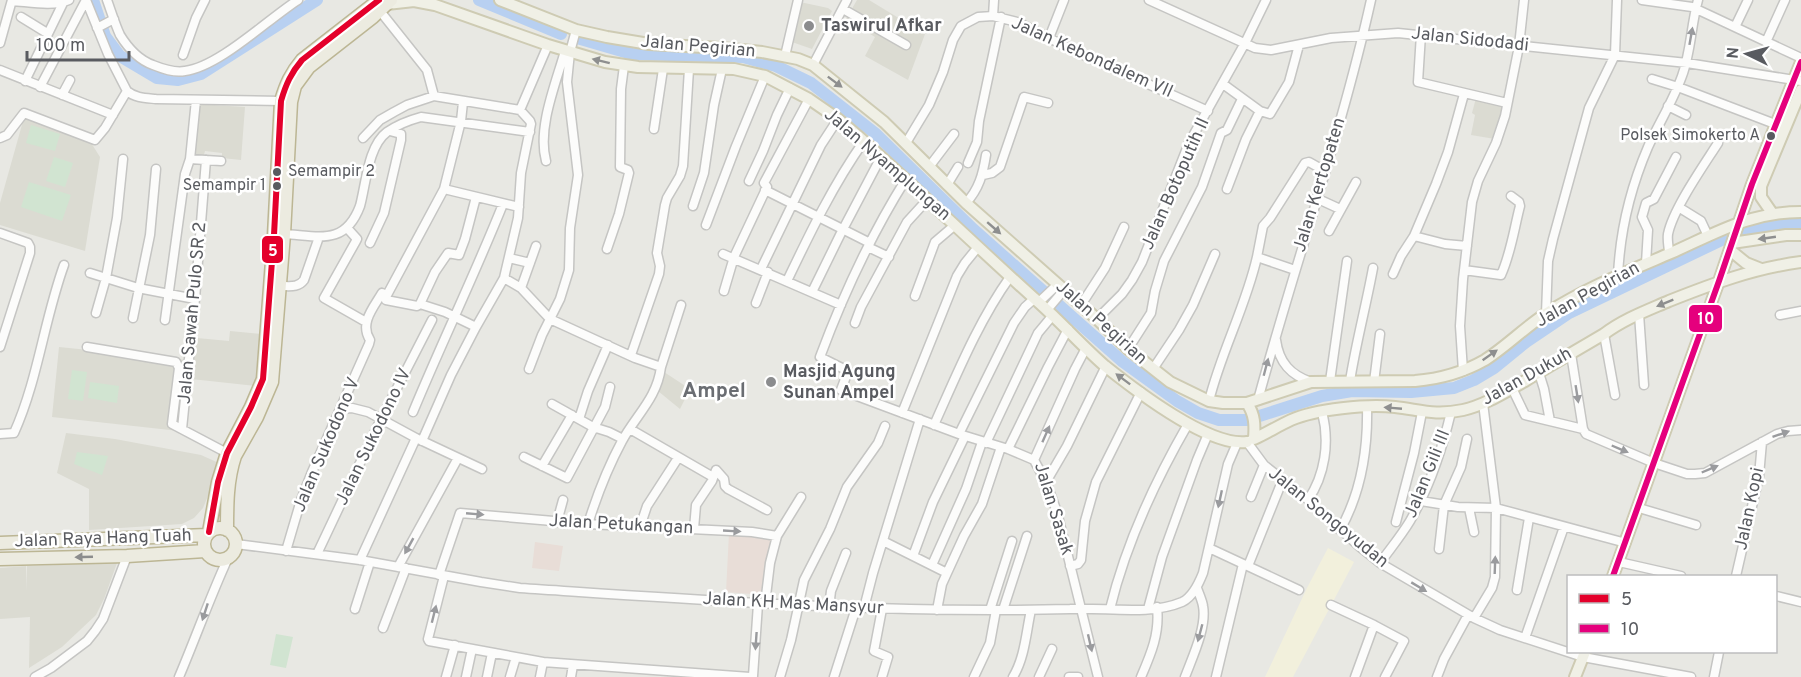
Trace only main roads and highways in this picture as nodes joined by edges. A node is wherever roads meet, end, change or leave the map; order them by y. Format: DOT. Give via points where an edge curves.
graph roads {
  1 [pos="500,0"];
  2 [pos="516,3"];
  3 [pos="384,4"];
  4 [pos="1801,62"];
  5 [pos="1797,80"];
  6 [pos="1801,90"];
  7 [pos="1796,112"];
  8 [pos="1801,212"];
  9 [pos="1772,213"];
  10 [pos="1801,235"];
  11 [pos="1735,236"];
  12 [pos="1801,262"];
  13 [pos="1761,269"];
  14 [pos="1719,281"];
  15 [pos="1253,405"];
  16 [pos="1258,422"];
  17 [pos="1269,432"];
  18 [pos="1246,441"];
  19 [pos="227,530"];
  20 [pos="208,534"];
  21 [pos="156,536"];
  22 [pos="0,543"];
  23 [pos="205,551"];
  24 [pos="157,553"];
  25 [pos="0,559"];
  26 [pos="1613,575"];
  27 [pos="1584,654"];
  28 [pos="1575,677"];
  1 -- 2 [label="main road, Jalan Pegirian"];
  2 -- 15 [label="main road, Jalan Pegirian, one-way" via="576,30 650,44 783,55 813,65 877,116 1059,289 1153,369 1209,401"];
  18 -- 3 [label="main road, Jalan Nyamplungan, one-way" via="1208,434 1188,424 1106,366 864,141 790,88 750,72 605,63 435,5 414,1"];
  3 -- 19 [label="highway" via="309,67 295,86 272,382 232,464"];
  3 -- 20 [label="highway" via="302,60 286,82 281,101 263,380 227,453"];
  4 -- 5 [label="main road"];
  5 -- 11 [label="main road" via="1775,124"];
  6 -- 7 [label="main road"];
  7 -- 9 [label="main road" via="1760,190"];
  8 -- 9 [label="main road"];
  9 -- 11 [label="main road"];
  10 -- 11 [label="main road, one-way"];
  11 -- 13 [label="main road" via="1746,263"];
  11 -- 14 [label="main road"];
  15 -- 11 [label="main road, Jalan Pegirian, one-way" via="1311,382 1428,380 1463,371 1546,314 1618,276 1708,236"];
  12 -- 13 [label="main road, Jalan Dukuh"];
  13 -- 14 [label="main road, Jalan Dukuh"];
  14 -- 17 [label="main road, Jalan Dukuh, one-way" via="1615,326 1483,404 1451,412 1367,406 1293,419"];
  14 -- 26 [label="main road"];
  15 -- 16 [label="main road"];
  16 -- 17 [label="main road"];
  16 -- 18 [label="main road"];
  17 -- 18 [label="main road, Jalan Dukuh"];
  19 -- 20 [label="highway" via="218,528"];
  19 -- 23 [label="highway" via="236,544 232,555 221,560"];
  20 -- 21 [label="highway, Jalan Raya Hang Tuah"];
  20 -- 23 [label="highway"];
  21 -- 22 [label="highway, Jalan Raya Hang Tuah"];
  21 -- 24 [label="highway"];
  23 -- 24 [label="highway, Jalan Raya Hang Tuah"];
  24 -- 25 [label="highway, Jalan Raya Hang Tuah, one-way"];
  27 -- 28 [label="main road"];
}
